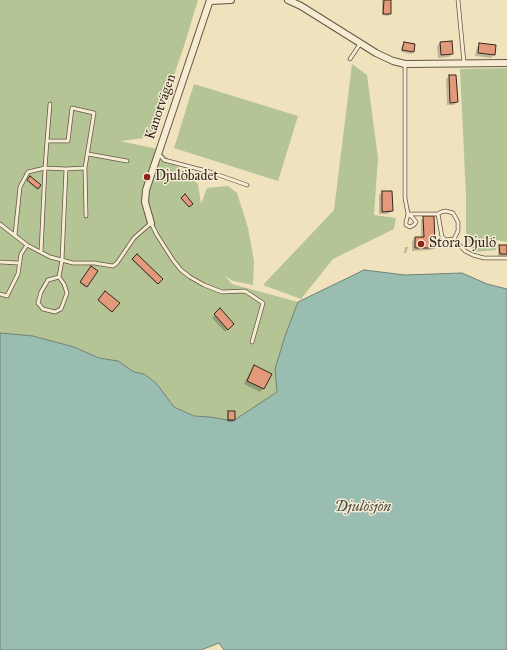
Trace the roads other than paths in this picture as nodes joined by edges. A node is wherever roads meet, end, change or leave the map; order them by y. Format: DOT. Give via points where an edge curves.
graph roads {
  1 [pos="210,0"];
  2 [pos="231,0"];
  3 [pos="288,0"];
  4 [pos="458,0"];
  5 [pos="360,44"];
  6 [pos="350,59"];
  7 [pos="464,63"];
  8 [pos="507,63"];
  9 [pos="405,64"];
  10 [pos="50,104"];
  11 [pos="47,141"];
  12 [pos="158,153"];
  13 [pos="88,154"];
  14 [pos="127,161"];
  15 [pos="45,168"];
  16 [pos="86,168"];
  17 [pos="66,169"];
  18 [pos="247,185"];
  19 [pos="438,214"];
  20 [pos="86,216"];
  21 [pos="151,223"];
  22 [pos="0,224"];
  23 [pos="15,235"];
  24 [pos="454,240"];
  25 [pos="27,246"];
  26 [pos="41,252"];
  27 [pos="507,258"];
  28 [pos="62,260"];
  29 [pos="0,262"];
  30 [pos="18,263"];
  31 [pos="58,277"];
  32 [pos="0,294"];
  33 [pos="252,342"];
  1 -- 2 [label="street"];
  1 -- 12 [label="street, Kanotvägen"];
  3 -- 5 [label="street"];
  4 -- 7 [label="lane"];
  5 -- 6 [label="lane"];
  5 -- 9 [label="street" via="393,61"];
  7 -- 8 [label="street"];
  7 -- 9 [label="street"];
  9 -- 19 [label="lane" via="405,198 408,214"];
  10 -- 11 [label="lane"];
  11 -- 13 [label="lane" via="68,141 72,108 94,113"];
  11 -- 15 [label="lane"];
  12 -- 18 [label="lane" via="164,160"];
  12 -- 21 [label="street, Kanotvägen" via="145,196"];
  13 -- 14 [label="lane"];
  13 -- 16 [label="lane"];
  15 -- 17 [label="lane"];
  15 -- 23 [label="lane" via="28,172 20,187"];
  15 -- 26 [label="lane"];
  16 -- 17 [label="lane"];
  16 -- 20 [label="lane"];
  17 -- 28 [label="lane"];
  19 -- 24 [label="lane" via="442,237"];
  19 -- 24 [label="lane" via="446,211 456,216 458,231"];
  21 -- 28 [label="lane" via="134,238 113,266"];
  21 -- 33 [label="lane" via="173,260 190,277 222,292 245,291 263,303"];
  22 -- 23 [label="lane"];
  23 -- 25 [label="lane"];
  24 -- 27 [label="lane" via="473,255 484,258"];
  25 -- 26 [label="lane"];
  25 -- 30 [label="lane"];
  26 -- 28 [label="lane"];
  28 -- 31 [label="lane"];
  29 -- 30 [label="lane"];
  30 -- 32 [label="lane" via="18,274 7,296"];
  31 -- 31 [label="lane" via="48,280 41,292 38,303 43,309 55,312 61,309 68,293"];
}
